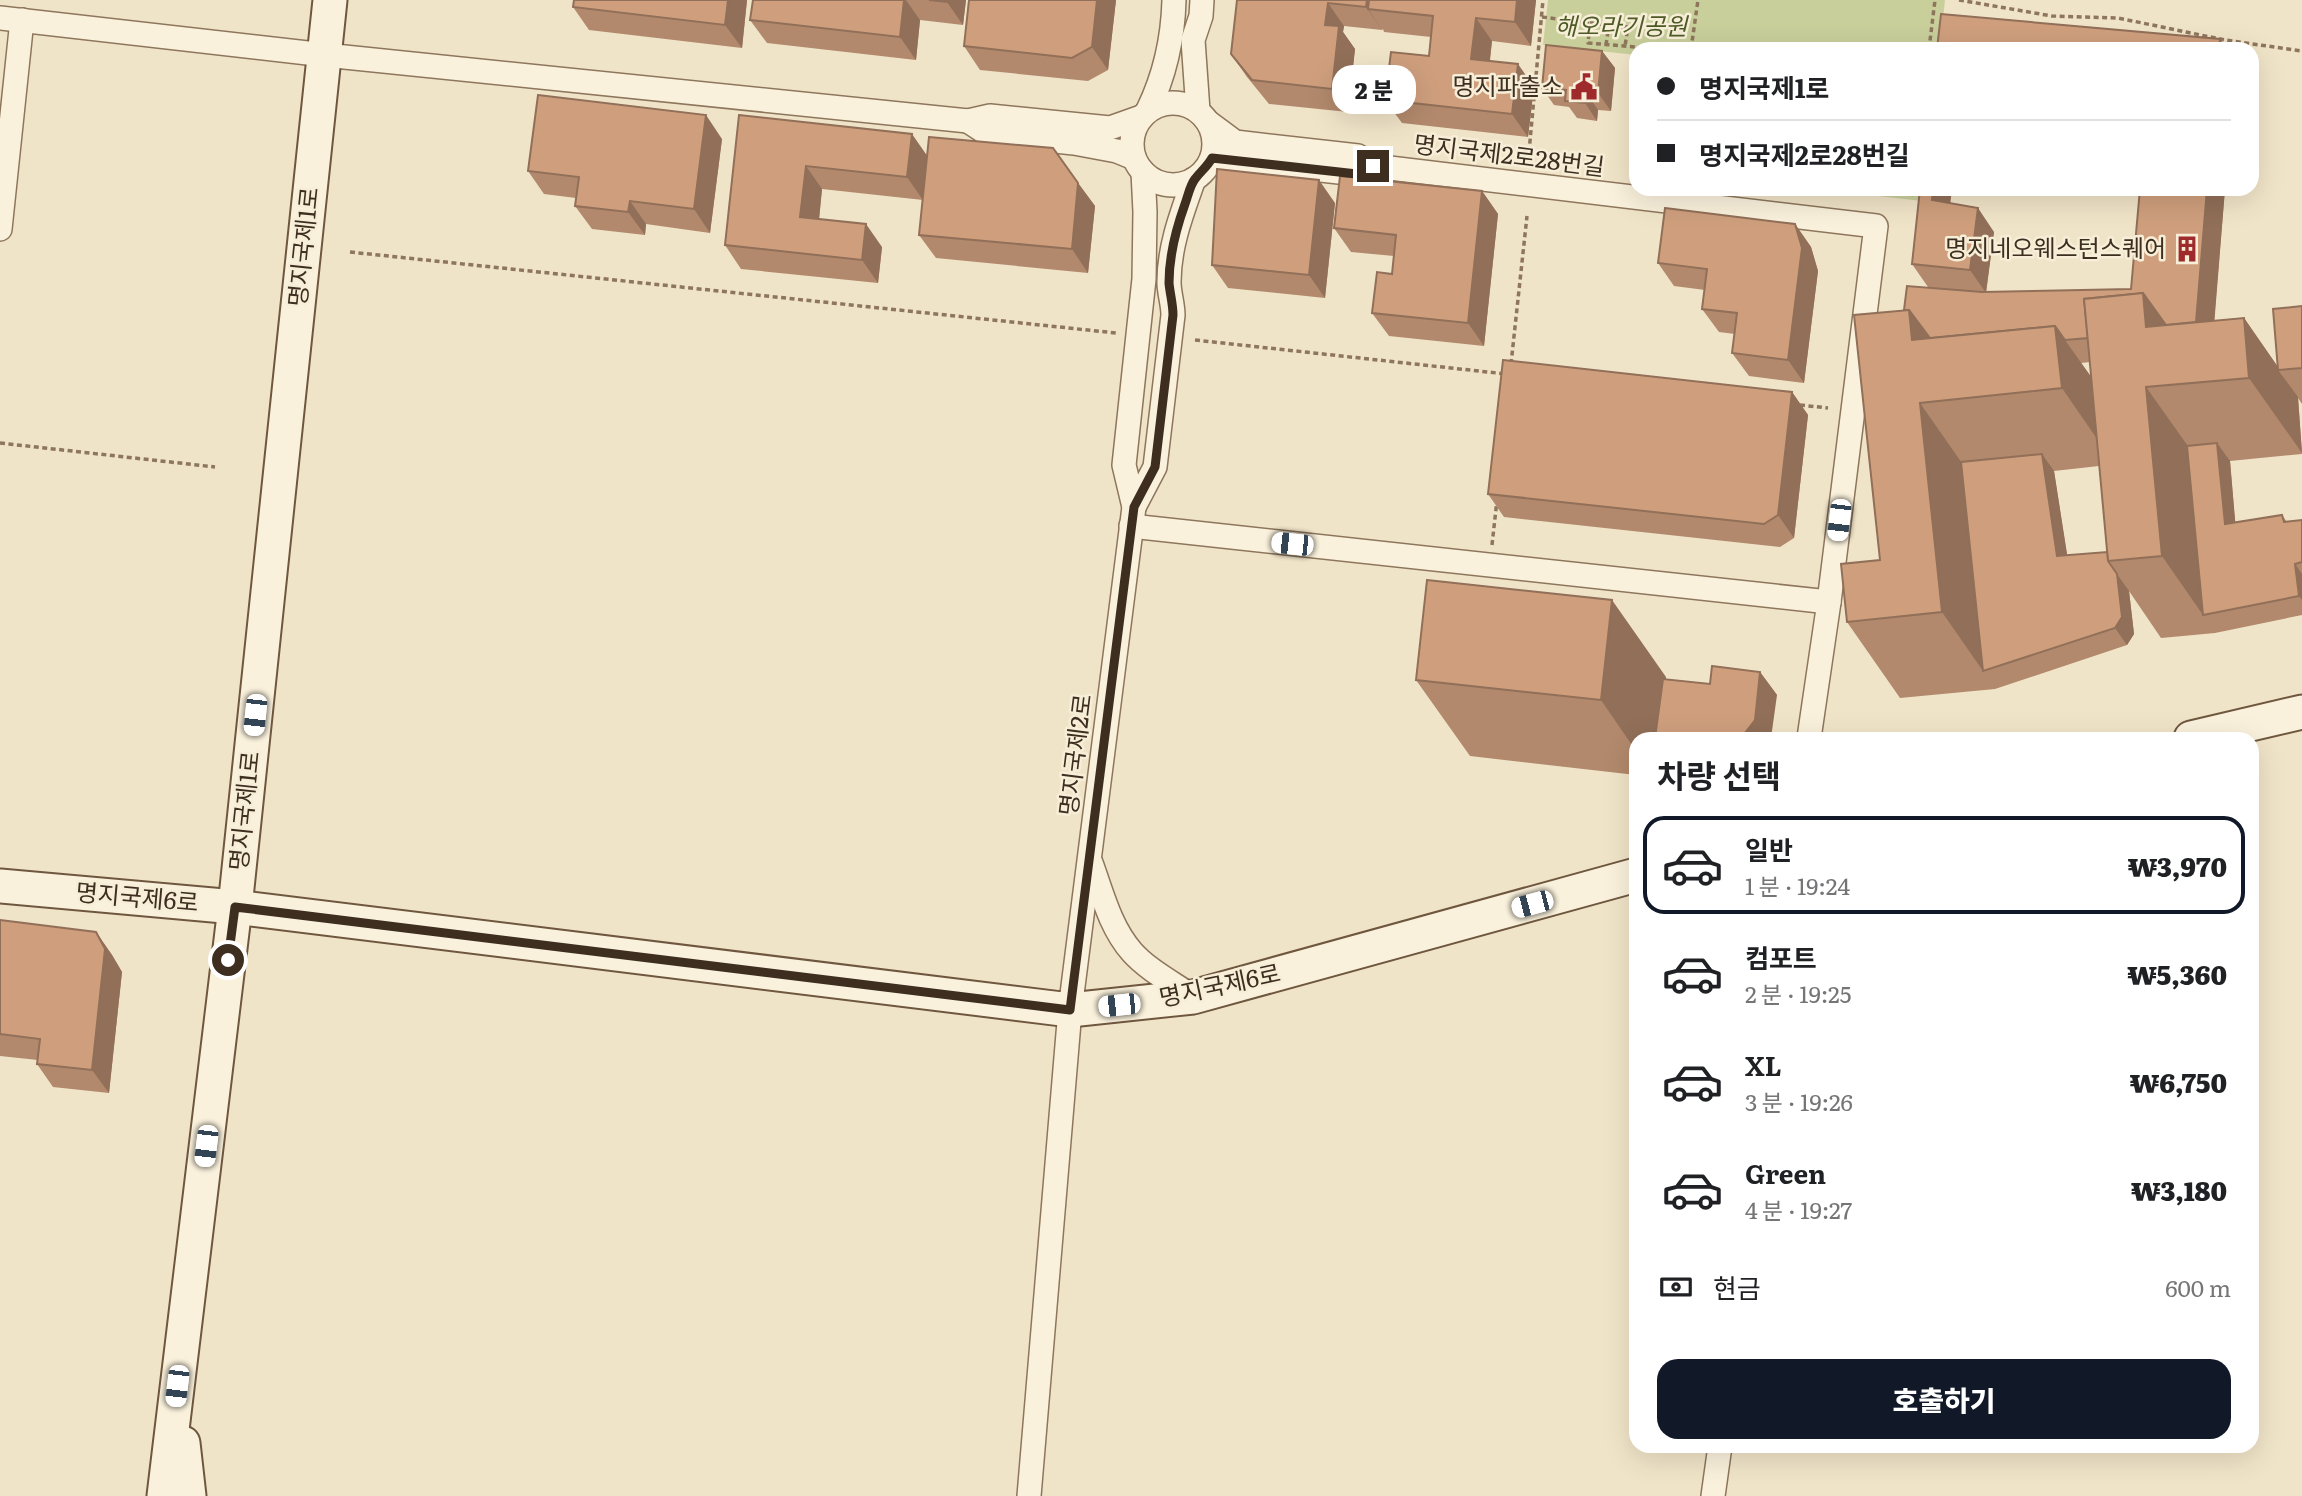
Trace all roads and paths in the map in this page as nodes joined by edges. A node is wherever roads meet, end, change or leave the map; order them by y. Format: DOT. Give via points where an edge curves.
graph roads {
  1 [pos="330,0"];
  2 [pos="1174,0"];
  3 [pos="1202,0"];
  4 [pos="1543,0"];
  5 [pos="1698,0"];
  6 [pos="1935,0"];
  7 [pos="1959,0"];
  8 [pos="1542,17"];
  9 [pos="11,19"];
  10 [pos="1590,23"];
  11 [pos="1609,25"];
  12 [pos="1692,42"];
  13 [pos="1931,42"];
  14 [pos="2239,42"];
  15 [pos="1606,44"];
  16 [pos="2259,45"];
  17 [pos="1625,47"];
  18 [pos="1629,47"];
  19 [pos="2302,51"];
  20 [pos="325,55"];
  21 [pos="1145,113"];
  22 [pos="1203,116"];
  23 [pos="968,121"];
  24 [pos="1529,152"];
  25 [pos="1212,158"];
  26 [pos="1138,165"];
  27 [pos="1373,166"];
  28 [pos="1194,179"];
  29 [pos="1527,216"];
  30 [pos="0,229"];
  31 [pos="350,252"];
  32 [pos="1122,334"];
  33 [pos="1195,340"];
  34 [pos="1800,405"];
  35 [pos="1828,408"];
  36 [pos="0,443"];
  37 [pos="215,467"];
  38 [pos="1497,494"];
  39 [pos="1133,517"];
  40 [pos="1492,548"];
  41 [pos="1829,602"];
  42 [pos="1813,708"];
  43 [pos="2302,712"];
  44 [pos="1810,732"];
  45 [pos="1825,732"];
  46 [pos="2217,732"];
  47 [pos="1089,856"];
  48 [pos="1629,877"];
  49 [pos="0,886"];
  50 [pos="235,907"];
  51 [pos="1193,998"];
  52 [pos="1070,1010"];
  53 [pos="1719,1453"];
  54 [pos="169,1491"];
  55 [pos="1029,1496"];
  56 [pos="1713,1496"];
  1 -- 20 [label="street, 명지국제1로"];
  2 -- 21 [label="street" via="1167,58"];
  3 -- 22 [label="street" via="1193,40"];
  4 -- 8 [label="path"];
  5 -- 12 [label="path"];
  6 -- 13 [label="path"];
  7 -- 14 [label="path" via="2052,16 2118,18"];
  8 -- 10 [label="path"];
  8 -- 24 [label="path"];
  9 -- 20 [label="street"];
  9 -- 30 [label="street"];
  10 -- 11 [label="path"];
  10 -- 15 [label="path" via="1588,43"];
  11 -- 15 [label="path"];
  11 -- 17 [label="path" via="1628,27"];
  15 -- 17 [label="path"];
  16 -- 19 [label="path"];
  17 -- 18 [label="path"];
  20 -- 23 [label="street"];
  20 -- 50 [label="street, 명지국제1로"];
  21 -- 22 [label="street" via="1173,102 1186,104"];
  21 -- 23 [label="street" via="1110,128 990,116"];
  21 -- 26 [label="street" via="1132,132 1131,147"];
  22 -- 25 [label="street" via="1213,132"];
  22 -- 27 [label="street, 명지국제2로28번길" via="1235,142 1358,156"];
  23 -- 26 [label="street" via="988,134 1117,150"];
  25 -- 27 [label="street, 명지국제2로28번길" via="1357,174"];
  25 -- 28 [label="street"];
  26 -- 28 [label="street" via="1154,181 1167,185"];
  26 -- 39 [label="street, 명지국제2로" via="1145,212 1144,279 1124,465"];
  27 -- 41 [label="street, 명지국제2로28번길" via="1876,226"];
  28 -- 39 [label="street, 명지국제2로" via="1171,260 1173,315 1155,467"];
  29 -- 33 [label="path" via="1510,374"];
  31 -- 32 [label="path"];
  34 -- 35 [label="path"];
  36 -- 37 [label="path"];
  38 -- 40 [label="path"];
  39 -- 41 [label="street"];
  39 -- 47 [label="street, 명지국제2로"];
  41 -- 42 [label="street, 명지국제2로28번길"];
  42 -- 44 [label="street, 명지국제2로28번길"];
  42 -- 45 [label="street"];
  43 -- 46 [label="street"];
  47 -- 51 [label="street" via="1125,943"];
  47 -- 52 [label="street, 명지국제2로"];
  48 -- 51 [label="street, 명지국제6로"];
  49 -- 50 [label="street, 명지국제6로"];
  50 -- 52 [label="street, 명지국제6로"];
  50 -- 54 [label="street, 명지국제1로" via="177,1386"];
  51 -- 52 [label="street, 명지국제6로"];
  52 -- 55 [label="street, 명지국제2로"];
  53 -- 56 [label="street"];
}
